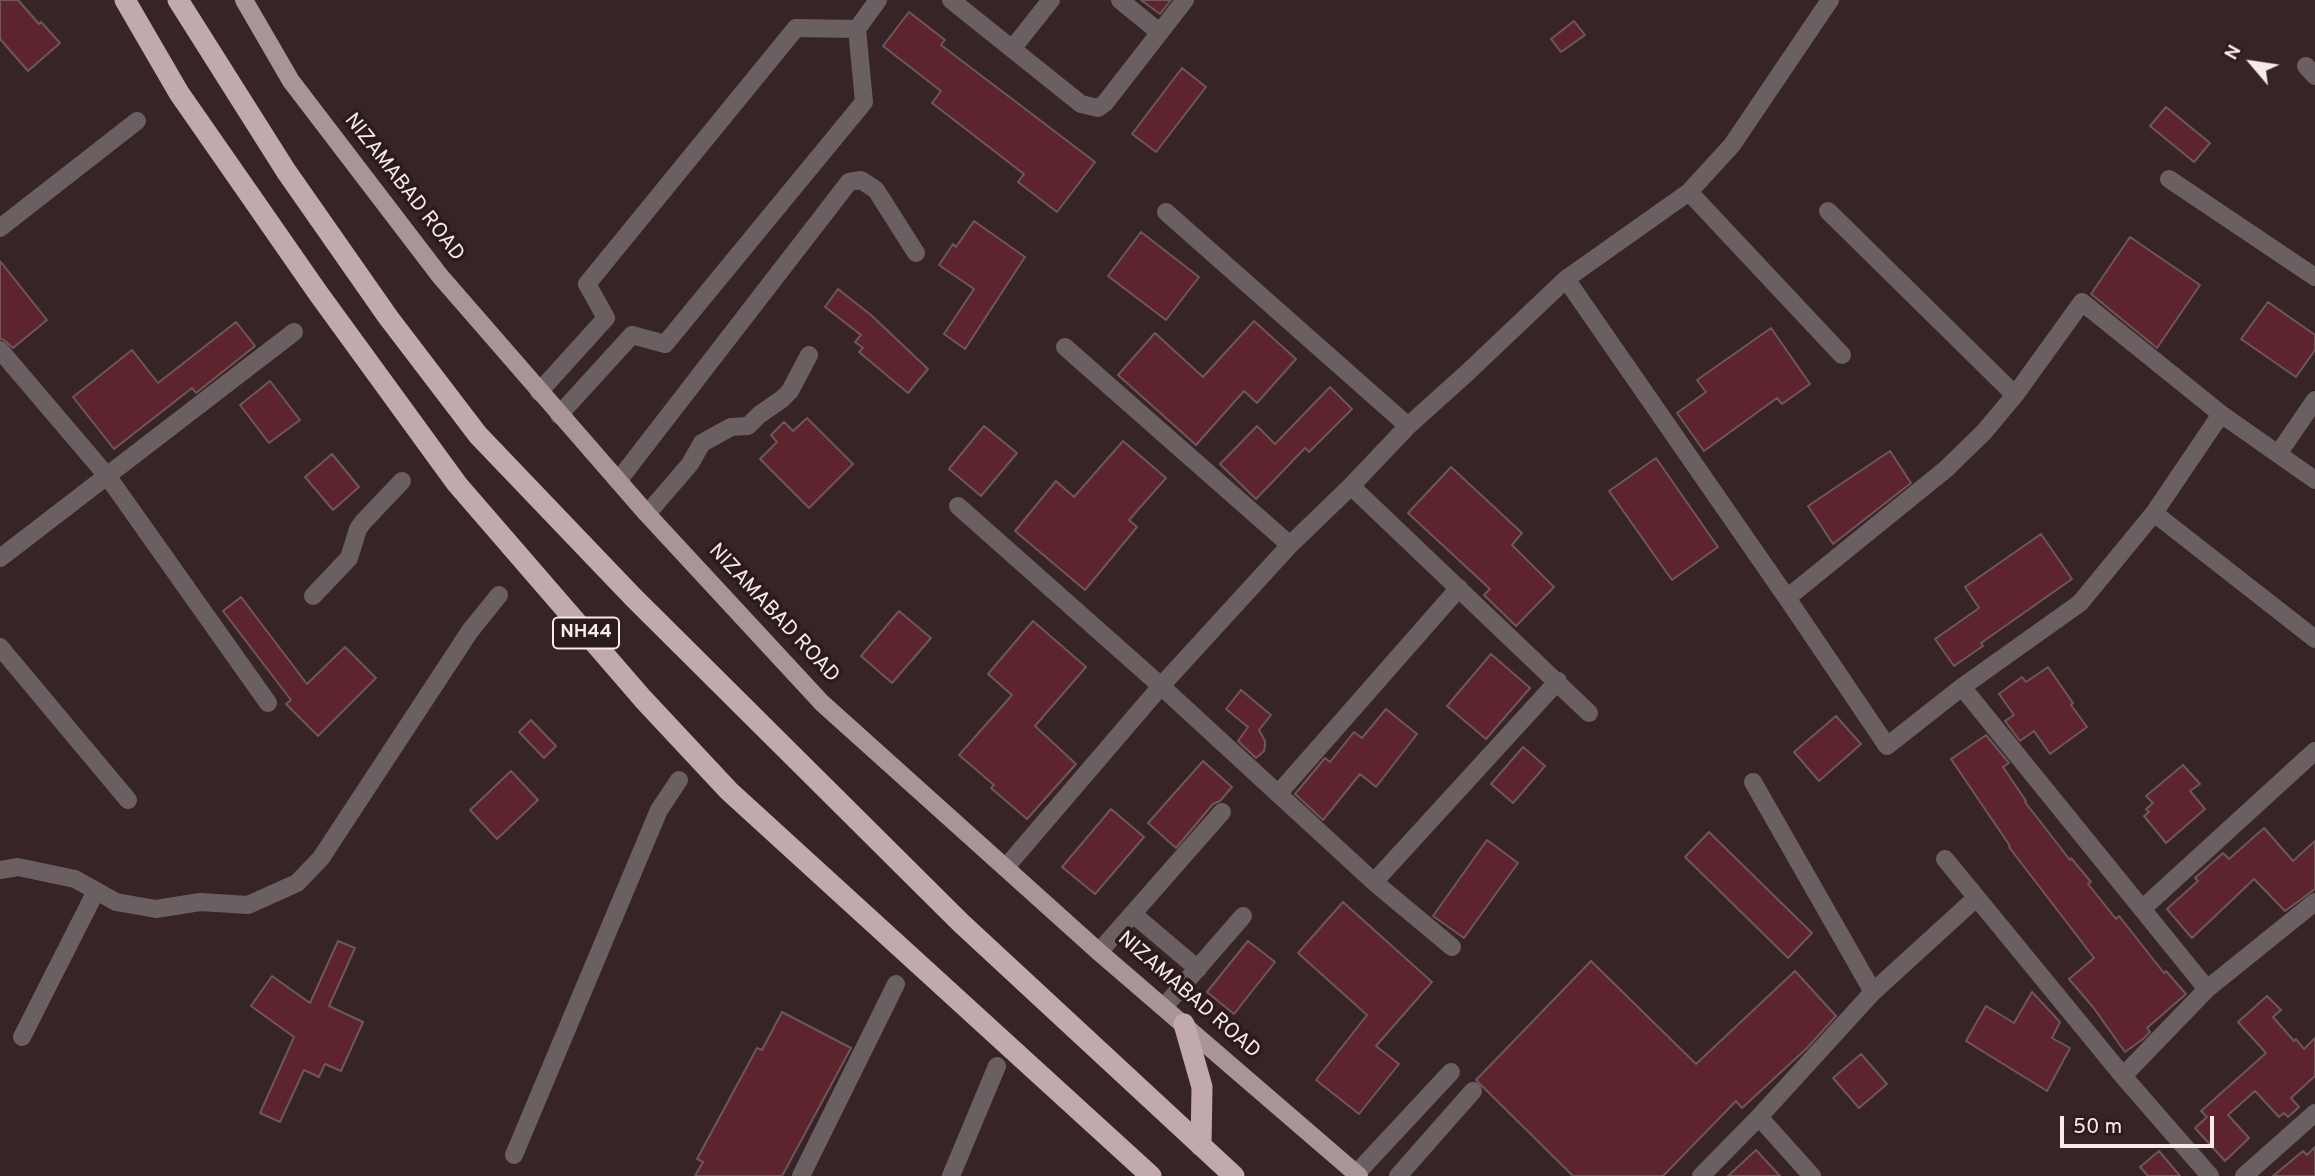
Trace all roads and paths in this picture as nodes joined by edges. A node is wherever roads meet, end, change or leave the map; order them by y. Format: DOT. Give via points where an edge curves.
graph roads {
  1 [pos="125,0"];
  2 [pos="178,0"];
  3 [pos="244,0"];
  4 [pos="878,0"];
  5 [pos="951,0"];
  6 [pos="1051,0"];
  7 [pos="1120,0"];
  8 [pos="1185,0"];
  9 [pos="1830,0"];
  10 [pos="857,29"];
  11 [pos="1159,32"];
  12 [pos="1012,49"];
  13 [pos="138,121"];
  14 [pos="2169,179"];
  15 [pos="1689,192"];
  16 [pos="1828,211"];
  17 [pos="1166,212"];
  18 [pos="0,228"];
  19 [pos="916,253"];
  20 [pos="2315,277"];
  21 [pos="1566,279"];
  22 [pos="294,332"];
  23 [pos="1065,347"];
  24 [pos="0,350"];
  25 [pos="809,355"];
  26 [pos="1842,355"];
  27 [pos="539,392"];
  28 [pos="2015,395"];
  29 [pos="2315,400"];
  30 [pos="2221,414"];
  31 [pos="559,415"];
  32 [pos="1408,426"];
  33 [pos="2278,454"];
  34 [pos="108,477"];
  35 [pos="2315,480"];
  36 [pos="402,481"];
  37 [pos="618,481"];
  38 [pos="1351,486"];
  39 [pos="958,506"];
  40 [pos="2154,513"];
  41 [pos="647,514"];
  42 [pos="1290,545"];
  43 [pos="0,558"];
  44 [pos="1459,588"];
  45 [pos="499,595"];
  46 [pos="313,596"];
  47 [pos="1787,598"];
  48 [pos="2315,639"];
  49 [pos="0,647"];
  50 [pos="1558,681"];
  51 [pos="1161,686"];
  52 [pos="1962,687"];
  53 [pos="268,703"];
  54 [pos="1589,713"];
  55 [pos="2315,751"];
  56 [pos="679,780"];
  57 [pos="1752,782"];
  58 [pos="1278,794"];
  59 [pos="128,800"];
  60 [pos="1222,812"];
  61 [pos="1945,859"];
  62 [pos="1006,867"];
  63 [pos="0,870"];
  64 [pos="1374,882"];
  65 [pos="96,891"];
  66 [pos="1976,898"];
  67 [pos="2315,902"];
  68 [pos="2142,909"];
  69 [pos="1133,914"];
  70 [pos="1244,916"];
  71 [pos="1452,947"];
  72 [pos="1099,952"];
  73 [pos="1198,969"];
  74 [pos="896,984"];
  75 [pos="2207,989"];
  76 [pos="1873,992"];
  77 [pos="1164,1007"];
  78 [pos="1184,1024"];
  79 [pos="22,1037"];
  80 [pos="997,1066"];
  81 [pos="1451,1072"];
  82 [pos="2123,1076"];
  83 [pos="1474,1091"];
  84 [pos="2315,1113"];
  85 [pos="1759,1117"];
  86 [pos="1201,1146"];
  87 [pos="514,1155"];
  88 [pos="1357,1175"];
  89 [pos="801,1176"];
  90 [pos="951,1176"];
  91 [pos="1151,1176"];
  92 [pos="1234,1176"];
  93 [pos="1398,1176"];
  94 [pos="1701,1176"];
  95 [pos="1812,1176"];
  96 [pos="2210,1176"];
  97 [pos="2244,1176"];
  1 -- 91 [label="highway, NH44" via="179,93 457,484 625,679 729,791"];
  2 -- 86 [label="highway, NH44" via="286,171 478,435 633,597 961,923"];
  3 -- 27 [label="main road, NIZAMABAD ROAD" via="290,81 440,276"];
  4 -- 10 [label="street"];
  5 -- 12 [label="street"];
  6 -- 12 [label="street"];
  7 -- 11 [label="street"];
  8 -- 11 [label="street"];
  9 -- 15 [label="street" via="1732,145"];
  10 -- 27 [label="street" via="796,28 587,284 606,318"];
  10 -- 31 [label="street" via="864,102 665,344 632,335"];
  11 -- 12 [label="street" via="1098,108 1081,104"];
  13 -- 18 [label="street"];
  14 -- 20 [label="street"];
  15 -- 21 [label="street"];
  15 -- 26 [label="street"];
  16 -- 28 [label="street"];
  17 -- 32 [label="street"];
  19 -- 37 [label="street" via="876,190 861,180 849,182"];
  21 -- 32 [label="street"];
  21 -- 47 [label="street"];
  22 -- 34 [label="street"];
  23 -- 42 [label="street"];
  24 -- 34 [label="street"];
  25 -- 41 [label="street" via="782,399 748,426 731,427 702,443"];
  27 -- 31 [label="main road, NIZAMABAD ROAD"];
  28 -- 30 [label="street" via="2082,302"];
  28 -- 47 [label="street" via="1946,468"];
  29 -- 33 [label="street"];
  30 -- 33 [label="street"];
  30 -- 40 [label="street"];
  31 -- 37 [label="main road, NIZAMABAD ROAD"];
  32 -- 38 [label="street"];
  33 -- 35 [label="street"];
  34 -- 43 [label="street"];
  34 -- 53 [label="street"];
  36 -- 46 [label="street" via="363,522 349,558"];
  37 -- 41 [label="main road, NIZAMABAD ROAD"];
  38 -- 42 [label="street"];
  38 -- 44 [label="street"];
  39 -- 51 [label="street"];
  40 -- 48 [label="street"];
  40 -- 52 [label="street" via="2080,603"];
  41 -- 62 [label="main road, NIZAMABAD ROAD" via="822,703"];
  42 -- 51 [label="street"];
  44 -- 50 [label="street"];
  44 -- 58 [label="street"];
  45 -- 65 [label="street" via="470,631 321,858 297,883 248,905 200,902 156,909 116,902"];
  47 -- 52 [label="street" via="1887,746"];
  49 -- 59 [label="street"];
  50 -- 54 [label="street"];
  50 -- 64 [label="street"];
  51 -- 58 [label="street"];
  51 -- 62 [label="street"];
  52 -- 68 [label="street"];
  55 -- 68 [label="street"];
  56 -- 87 [label="street" via="659,810"];
  57 -- 76 [label="street"];
  58 -- 64 [label="street"];
  60 -- 69 [label="street"];
  61 -- 66 [label="street"];
  62 -- 72 [label="main road, NIZAMABAD ROAD"];
  63 -- 65 [label="street" via="18,867 75,879"];
  64 -- 71 [label="street"];
  65 -- 79 [label="street"];
  66 -- 76 [label="street"];
  66 -- 82 [label="street"];
  67 -- 75 [label="street"];
  68 -- 75 [label="street"];
  69 -- 72 [label="street"];
  69 -- 73 [label="street"];
  70 -- 73 [label="street"];
  72 -- 77 [label="main road, NIZAMABAD ROAD"];
  73 -- 77 [label="street"];
  74 -- 89 [label="street"];
  75 -- 82 [label="street"];
  76 -- 85 [label="street"];
  77 -- 78 [label="main road, NIZAMABAD ROAD"];
  78 -- 86 [label="highway" via="1202,1087"];
  78 -- 88 [label="main road, NIZAMABAD ROAD"];
  80 -- 90 [label="street"];
  81 -- 88 [label="street"];
  82 -- 96 [label="street"];
  83 -- 93 [label="street"];
  84 -- 97 [label="street"];
  85 -- 94 [label="street"];
  85 -- 95 [label="street"];
  86 -- 92 [label="highway, NH44"];
}
